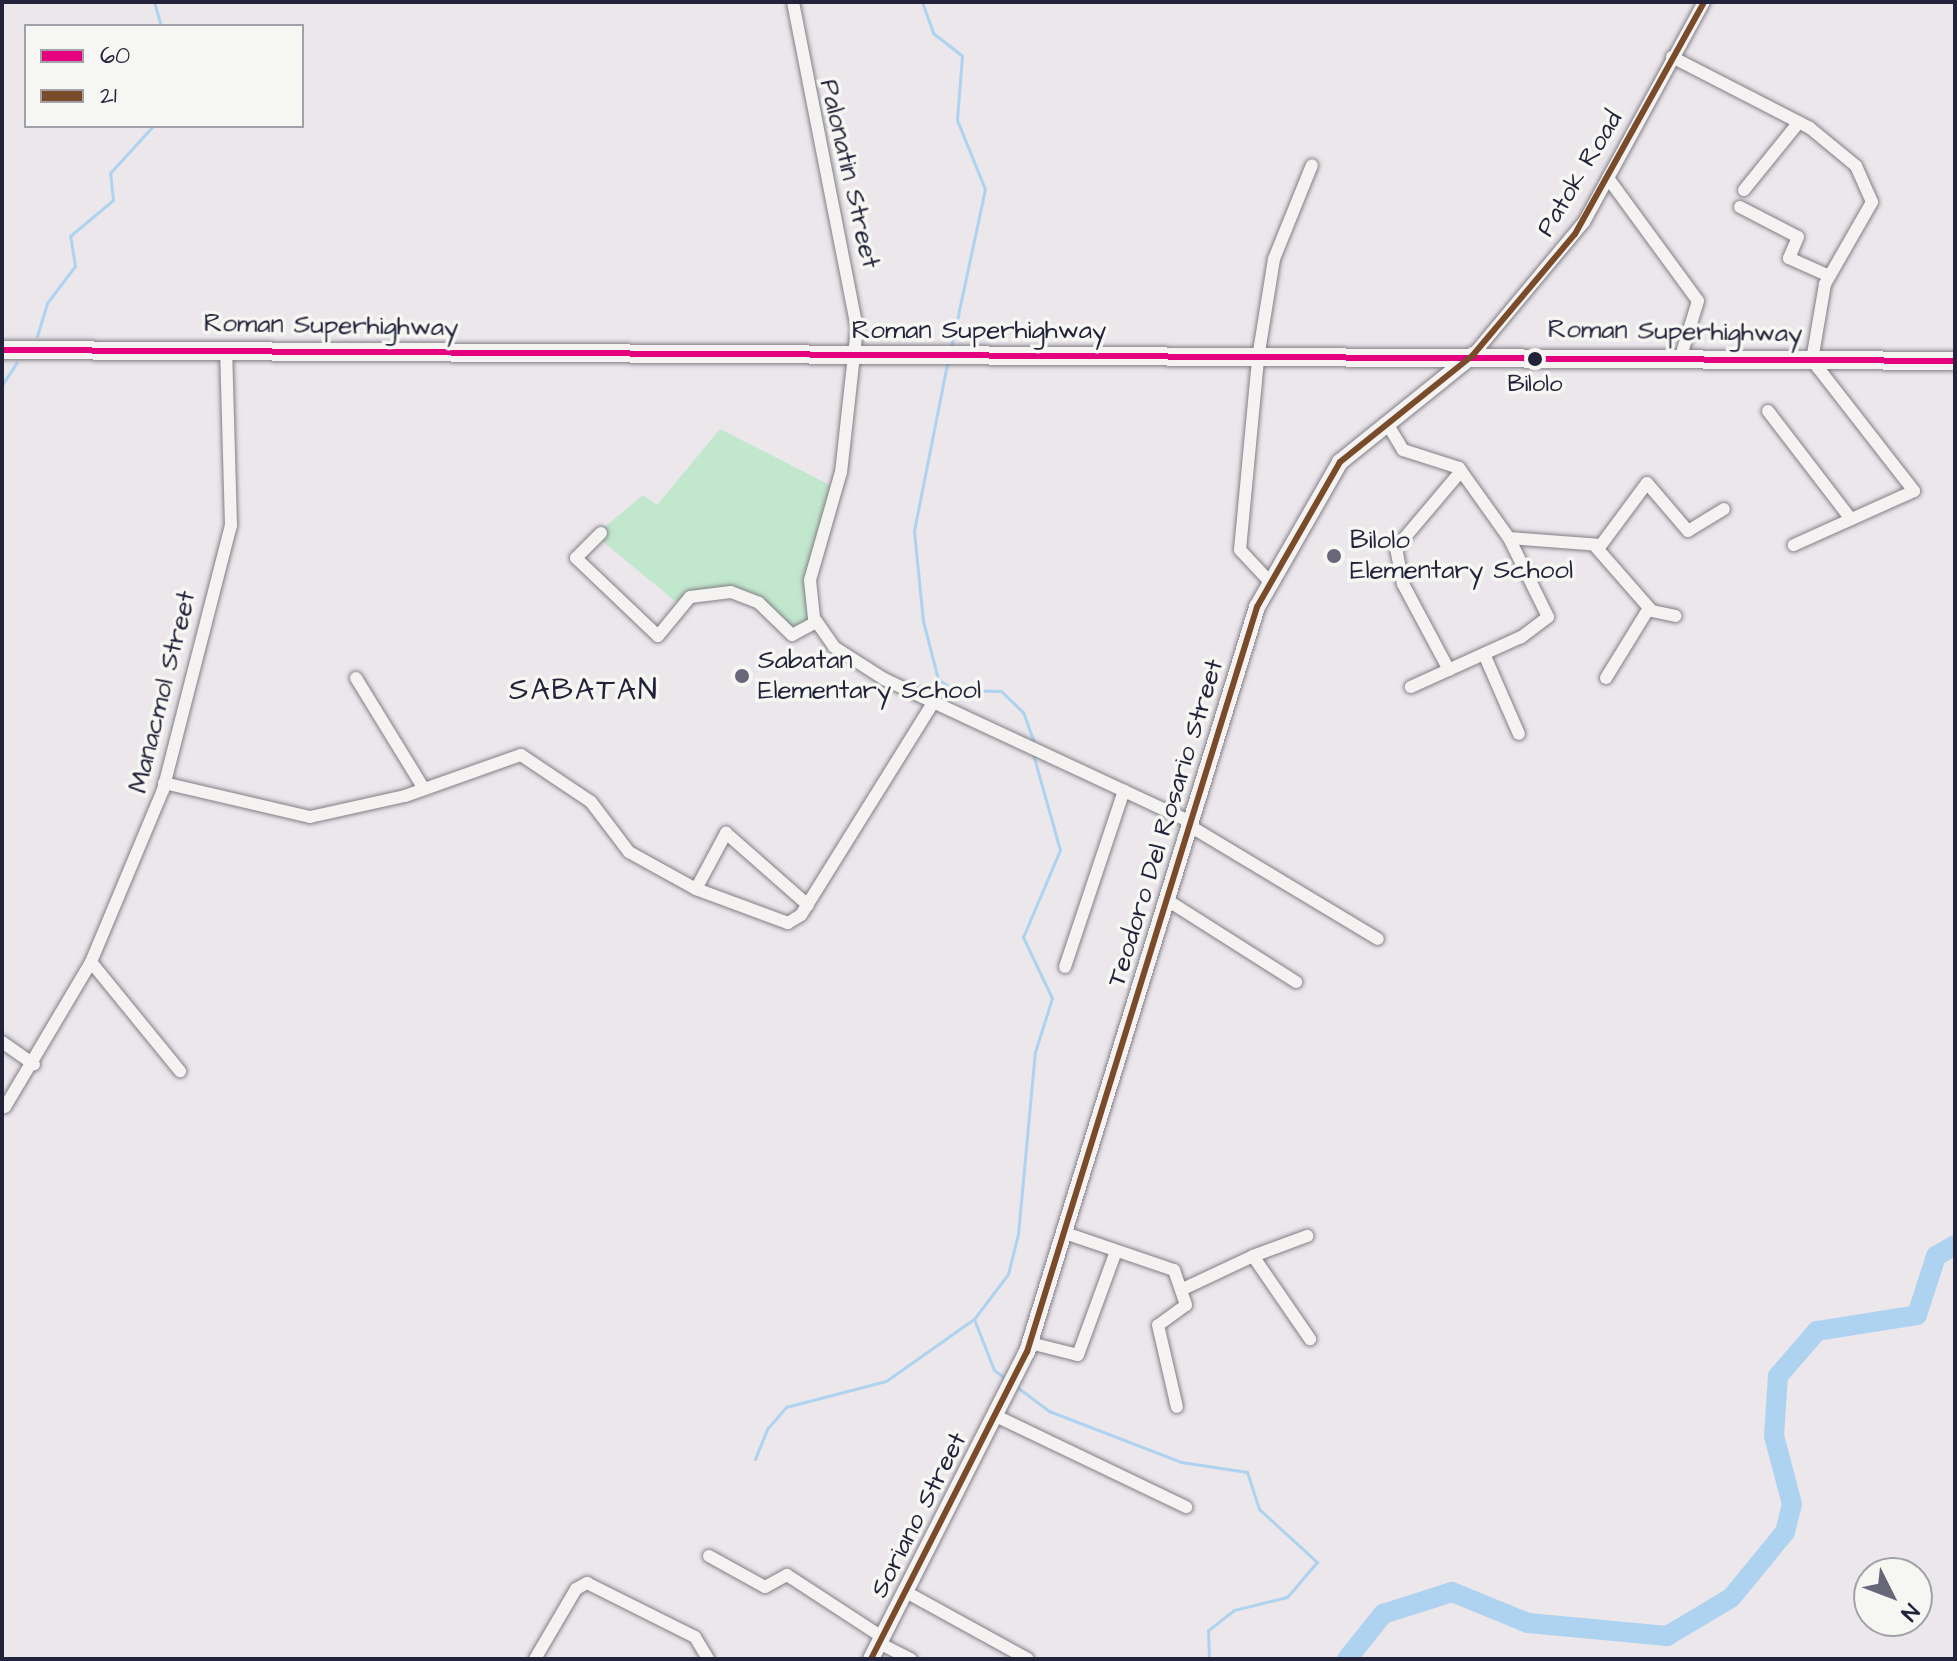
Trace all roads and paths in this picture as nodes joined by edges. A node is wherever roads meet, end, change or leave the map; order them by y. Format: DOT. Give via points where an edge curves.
graph roads {
  1 [pos="793,2"];
  2 [pos="1704,2"];
  3 [pos="1672,57"];
  4 [pos="1799,122"];
  5 [pos="1312,165"];
  6 [pos="1608,178"];
  7 [pos="1744,190"];
  8 [pos="1740,207"];
  9 [pos="1829,276"];
  10 [pos="2,350"];
  11 [pos="226,351"];
  12 [pos="1473,355"];
  13 [pos="858,357"];
  14 [pos="1258,358"];
  15 [pos="1680,359"];
  16 [pos="1812,360"];
  17 [pos="1955,361"];
  18 [pos="1768,411"];
  19 [pos="1388,425"];
  20 [pos="1461,471"];
  21 [pos="1724,509"];
  22 [pos="1851,519"];
  23 [pos="601,533"];
  24 [pos="1509,538"];
  25 [pos="1794,545"];
  26 [pos="1595,546"];
  27 [pos="1271,583"];
  28 [pos="1649,608"];
  29 [pos="1675,616"];
  30 [pos="816,622"];
  31 [pos="1484,654"];
  32 [pos="1449,670"];
  33 [pos="356,678"];
  34 [pos="1606,678"];
  35 [pos="1411,687"];
  36 [pos="933,703"];
  37 [pos="1519,734"];
  38 [pos="164,783"];
  39 [pos="424,789"];
  40 [pos="1124,791"];
  41 [pos="1190,824"];
  42 [pos="696,889"];
  43 [pos="1167,900"];
  44 [pos="808,905"];
  45 [pos="1378,939"];
  46 [pos="91,962"];
  47 [pos="1065,967"];
  48 [pos="1296,982"];
  49 [pos="2,1042"];
  50 [pos="34,1064"];
  51 [pos="180,1071"];
  52 [pos="5,1107"];
  53 [pos="1068,1234"];
  54 [pos="1307,1236"];
  55 [pos="1115,1254"];
  56 [pos="1253,1256"];
  57 [pos="1185,1288"];
  58 [pos="1310,1339"];
  59 [pos="1030,1343"];
  60 [pos="1017,1374"];
  61 [pos="1177,1407"];
  62 [pos="996,1416"];
  63 [pos="1186,1507"];
  64 [pos="709,1556"];
  65 [pos="906,1592"];
  66 [pos="881,1640"];
  67 [pos="539,1658"];
  68 [pos="708,1659"];
  69 [pos="871,1659"];
  70 [pos="911,1659"];
  71 [pos="1028,1659"];
  1 -- 13 [label="street, Palonatin Street" via="812,125 851,271"];
  2 -- 3 [label="street, Patok Road"];
  3 -- 4 [label="street"];
  3 -- 6 [label="street, Patok Road"];
  4 -- 7 [label="street"];
  4 -- 9 [label="street" via="1856,166 1872,202"];
  5 -- 14 [label="street" via="1274,259"];
  6 -- 12 [label="street, Patok Road" via="1568,244"];
  6 -- 15 [label="street" via="1698,301"];
  8 -- 9 [label="street" via="1798,237 1789,258"];
  9 -- 16 [label="street"];
  10 -- 11 [label="main road, Roman Superhighway"];
  11 -- 13 [label="main road, Roman Superhighway"];
  11 -- 38 [label="street, Manacmol Street" via="231,526"];
  12 -- 14 [label="main road, Roman Superhighway"];
  12 -- 15 [label="main road, Roman Superhighway"];
  12 -- 19 [label="main road, Teodoro Del Rosario Street"];
  13 -- 14 [label="main road, Roman Superhighway"];
  13 -- 30 [label="street, Palonatin Street" via="835,499 810,580"];
  14 -- 27 [label="street" via="1240,550"];
  15 -- 16 [label="main road, Roman Superhighway"];
  16 -- 17 [label="main road, Roman Superhighway"];
  16 -- 22 [label="street" via="1914,491"];
  18 -- 22 [label="street"];
  19 -- 20 [label="street" via="1403,450 1448,459"];
  19 -- 27 [label="main road, Teodoro Del Rosario Street" via="1334,470"];
  20 -- 24 [label="street"];
  20 -- 32 [label="street" via="1396,548 1403,584"];
  21 -- 26 [label="street" via="1688,531 1647,483"];
  22 -- 25 [label="street"];
  23 -- 30 [label="street" via="576,558 658,636 690,597 731,592 759,603 792,635"];
  24 -- 26 [label="street"];
  24 -- 31 [label="street" via="1548,618"];
  26 -- 28 [label="street"];
  27 -- 41 [label="main road, Teodoro Del Rosario Street" via="1250,629"];
  28 -- 29 [label="street"];
  28 -- 34 [label="street"];
  30 -- 36 [label="street" via="846,656"];
  31 -- 32 [label="street"];
  31 -- 37 [label="street"];
  32 -- 35 [label="street"];
  33 -- 39 [label="street"];
  36 -- 40 [label="street"];
  36 -- 44 [label="street"];
  38 -- 39 [label="street" via="310,817"];
  38 -- 46 [label="street, Manacmol Street"];
  39 -- 42 [label="street" via="521,755 591,802 629,852"];
  40 -- 41 [label="street"];
  40 -- 47 [label="street"];
  41 -- 43 [label="main road, Teodoro Del Rosario Street"];
  41 -- 45 [label="street"];
  42 -- 44 [label="street" via="785,923"];
  42 -- 44 [label="street" via="726,833"];
  43 -- 48 [label="street"];
  43 -- 53 [label="main road, Teodoro Del Rosario Street"];
  46 -- 50 [label="street, Manacmol Street"];
  46 -- 51 [label="street"];
  49 -- 50 [label="street"];
  50 -- 52 [label="street, Manacmol Street"];
  53 -- 55 [label="street"];
  53 -- 59 [label="main road, Teodoro Del Rosario Street"];
  54 -- 56 [label="street"];
  55 -- 57 [label="street" via="1169,1265"];
  55 -- 59 [label="street" via="1078,1355"];
  56 -- 57 [label="street"];
  56 -- 58 [label="street"];
  57 -- 61 [label="street" via="1183,1310 1158,1325"];
  59 -- 60 [label="main road, Teodoro Del Rosario Street"];
  60 -- 62 [label="main road, Soriano Street"];
  62 -- 63 [label="street"];
  62 -- 65 [label="main road, Soriano Street"];
  64 -- 66 [label="street" via="765,1587 787,1575"];
  65 -- 66 [label="main road, Soriano Street"];
  65 -- 71 [label="street"];
  66 -- 69 [label="main road, Soriano Street"];
  66 -- 70 [label="street"];
  67 -- 68 [label="street" via="576,1589 587,1583 695,1637"];
}
